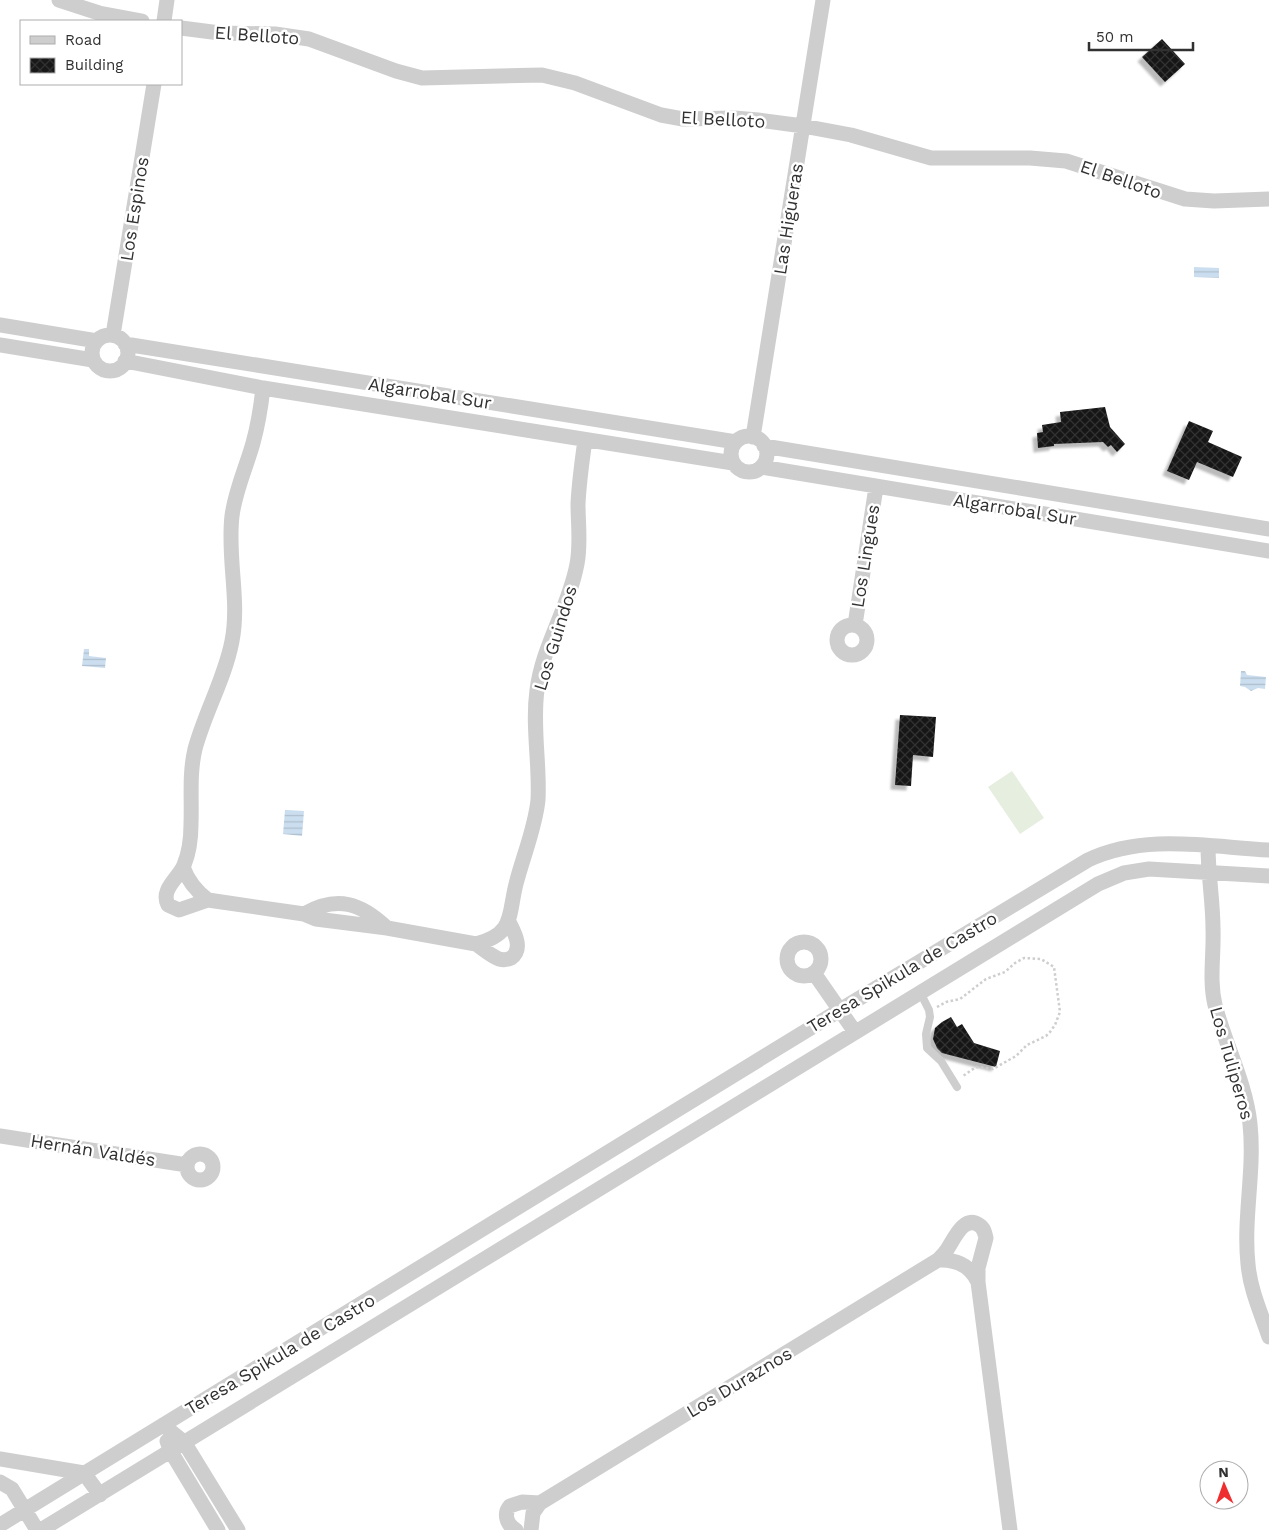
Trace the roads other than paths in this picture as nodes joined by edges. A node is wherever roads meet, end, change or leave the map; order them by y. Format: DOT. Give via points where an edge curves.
graph roads {
  1 [pos="59,0"];
  2 [pos="168,0"];
  3 [pos="823,0"];
  4 [pos="137,20"];
  5 [pos="164,20"];
  6 [pos="182,28"];
  7 [pos="154,85"];
  8 [pos="803,126"];
  9 [pos="1269,200"];
  10 [pos="0,325"];
  11 [pos="97,340"];
  12 [pos="119,340"];
  13 [pos="0,345"];
  14 [pos="93,360"];
  15 [pos="126,361"];
  16 [pos="263,388"];
  17 [pos="585,440"];
  18 [pos="736,442"];
  19 [pos="759,442"];
  20 [pos="733,463"];
  21 [pos="761,467"];
  22 [pos="876,486"];
  23 [pos="1269,529"];
  24 [pos="1269,551"];
  25 [pos="855,626"];
  26 [pos="1208,846"];
  27 [pos="1269,850"];
  28 [pos="183,867"];
  29 [pos="1208,872"];
  30 [pos="1269,876"];
  31 [pos="208,900"];
  32 [pos="509,922"];
  33 [pos="476,944"];
  34 [pos="814,973"];
  35 [pos="920,992"];
  36 [pos="840,1010"];
  37 [pos="855,1032"];
  38 [pos="955,1084"];
  39 [pos="0,1136"];
  40 [pos="187,1165"];
  41 [pos="560,1182"];
  42 [pos="573,1204"];
  43 [pos="938,1260"];
  44 [pos="978,1282"];
  45 [pos="1269,1337"];
  46 [pos="163,1425"];
  47 [pos="184,1442"];
  48 [pos="170,1450"];
  49 [pos="0,1459"];
  50 [pos="84,1473"];
  51 [pos="0,1482"];
  52 [pos="100,1495"];
  53 [pos="540,1503"];
  54 [pos="25,1510"];
  55 [pos="0,1525"];
  56 [pos="39,1530"];
  57 [pos="218,1530"];
  58 [pos="238,1530"];
  59 [pos="516,1530"];
  60 [pos="531,1530"];
  61 [pos="1010,1530"];
  1 -- 4 [label="street" via="99,13"];
  2 -- 5 [label="street"];
  3 -- 8 [label="street, Las Higueras"];
  6 -- 8 [label="street, El Belloto" via="309,39 422,78 542,75 575,83 661,115 683,119 734,118"];
  7 -- 12 [label="street, Los Espinos"];
  8 -- 9 [label="street, El Belloto" via="850,135 930,158 1066,161 1185,199"];
  8 -- 19 [label="street, Las Higueras"];
  10 -- 11 [label="street"];
  11 -- 12 [label="street" via="104,336"];
  11 -- 14 [label="street" via="92,350"];
  12 -- 15 [label="street" via="128,352"];
  12 -- 18 [label="street, Algarrobal Sur"];
  13 -- 14 [label="street"];
  14 -- 15 [label="street" via="109,370"];
  15 -- 16 [label="street, Algarrobal Sur"];
  16 -- 17 [label="street, Algarrobal Sur"];
  16 -- 28 [label="street" via="255,434 236,493 232,517 232,640 195,749 191,775 191,831"];
  17 -- 20 [label="street, Algarrobal Sur"];
  17 -- 32 [label="street, Los Guindos" via="579,479 577,565 537,689 536,815 516,882"];
  18 -- 19 [label="street" via="744,437"];
  18 -- 20 [label="street" via="731,452"];
  19 -- 21 [label="street" via="766,459"];
  19 -- 23 [label="street, Algarrobal Sur"];
  20 -- 21 [label="street" via="748,472"];
  21 -- 22 [label="street, Algarrobal Sur"];
  22 -- 24 [label="street, Algarrobal Sur"];
  22 -- 25 [label="street, Los Lingues"];
  26 -- 27 [label="street, Teresa Spikula de Castro"];
  26 -- 29 [label="street, Los Tuliperos"];
  26 -- 36 [label="street, Teresa Spikula de Castro" via="1142,844 1100,854"];
  28 -- 31 [label="street" via="192,885"];
  28 -- 31 [label="street" via="168,890 168,905 179,910"];
  29 -- 30 [label="street, Teresa Spikula de Castro"];
  29 -- 35 [label="street, Teresa Spikula de Castro" via="1149,869 1112,877"];
  29 -- 45 [label="street, Los Tuliperos" via="1213,921 1213,990 1250,1122 1248,1265"];
  31 -- 33 [label="street" via="304,914 325,905 349,905 367,911 387,928"];
  32 -- 33 [label="street" via="495,936"];
  32 -- 33 [label="street" via="518,944 511,958 499,959"];
  34 -- 36 [label="street"];
  35 -- 37 [label="street, Teresa Spikula de Castro"];
  35 -- 38 [label="lane" via="930,1012 927,1048 941,1061"];
  36 -- 37 [label="street"];
  36 -- 41 [label="street, Teresa Spikula de Castro"];
  37 -- 42 [label="street, Teresa Spikula de Castro"];
  39 -- 40 [label="street, Hernán Valdés"];
  41 -- 42 [label="street"];
  41 -- 46 [label="street, Teresa Spikula de Castro"];
  42 -- 47 [label="street, Teresa Spikula de Castro"];
  43 -- 44 [label="street" via="960,1262 971,1270"];
  43 -- 44 [label="street, Los Duraznos" via="961,1228 970,1223 978,1224 984,1229 986,1238 978,1268"];
  43 -- 53 [label="street, Los Duraznos"];
  44 -- 61 [label="street, Los Duraznos"];
  46 -- 47 [label="street"];
  46 -- 48 [label="street"];
  46 -- 50 [label="street, Teresa Spikula de Castro"];
  47 -- 48 [label="street, Teresa Spikula de Castro"];
  47 -- 58 [label="street"];
  48 -- 52 [label="street, Teresa Spikula de Castro"];
  48 -- 57 [label="street"];
  49 -- 50 [label="street"];
  50 -- 52 [label="street"];
  50 -- 54 [label="street, Teresa Spikula de Castro"];
  51 -- 54 [label="street" via="12,1489"];
  52 -- 56 [label="street, Teresa Spikula de Castro"];
  53 -- 59 [label="street, Los Duraznos" via="522,1502 510,1506 506,1518"];
  53 -- 60 [label="street" via="531,1518"];
  54 -- 55 [label="street, Teresa Spikula de Castro"];
  54 -- 56 [label="street"];
}
